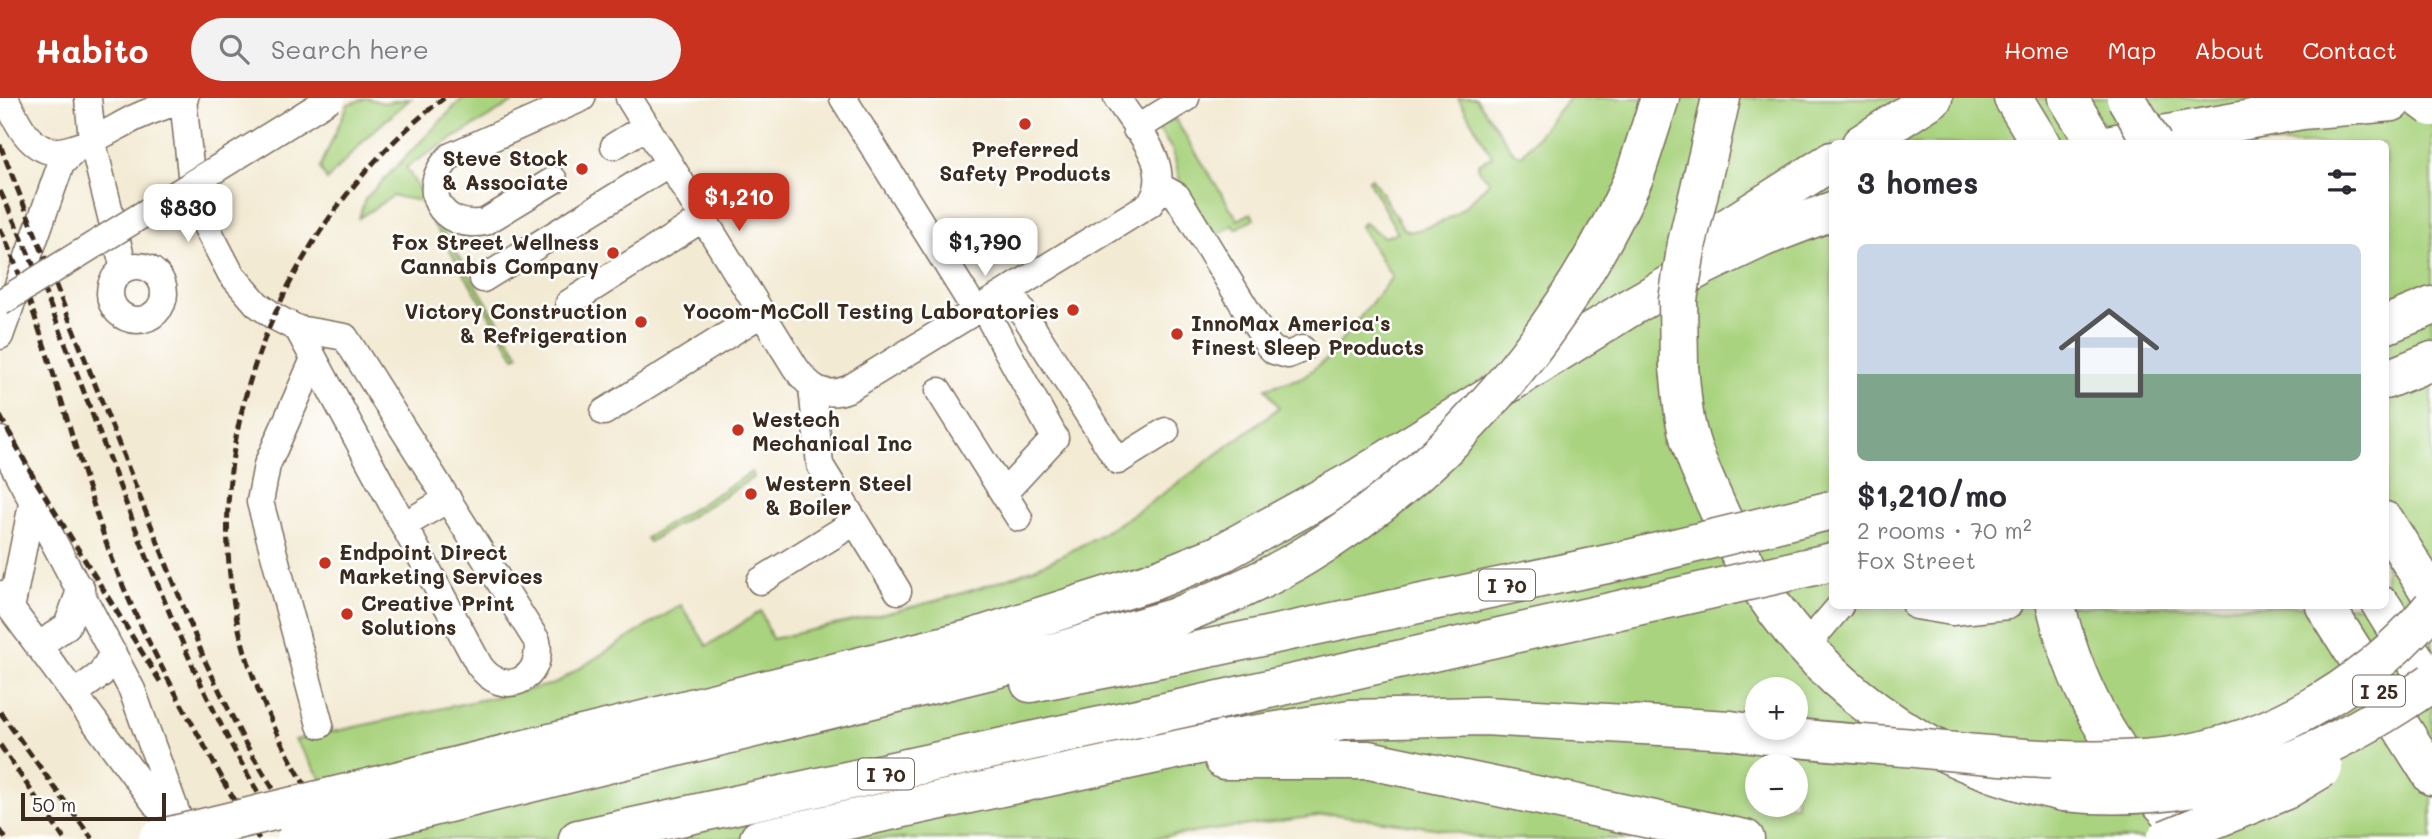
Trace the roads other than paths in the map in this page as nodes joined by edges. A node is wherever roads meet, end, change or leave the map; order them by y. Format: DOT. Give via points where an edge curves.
graph roads {
  1 [pos="5,98"];
  2 [pos="88,98"];
  3 [pos="184,98"];
  4 [pos="331,98"];
  5 [pos="582,98"];
  6 [pos="629,98"];
  7 [pos="843,98"];
  8 [pos="1117,98"];
  9 [pos="1186,98"];
  10 [pos="1660,98"];
  11 [pos="1721,98"];
  12 [pos="1933,98"];
  13 [pos="2013,98"];
  14 [pos="2068,98"];
  15 [pos="2126,98"];
  16 [pos="2413,99"];
  17 [pos="2432,107"];
  18 [pos="645,127"];
  19 [pos="1136,129"];
  20 [pos="24,132"];
  21 [pos="1867,140"];
  22 [pos="2038,140"];
  23 [pos="2094,140"];
  24 [pos="2134,140"];
  25 [pos="2151,140"];
  26 [pos="2276,140"];
  27 [pos="85,143"];
  28 [pos="614,146"];
  29 [pos="1829,163"];
  30 [pos="668,164"];
  31 [pos="554,180"];
  32 [pos="1161,187"];
  33 [pos="47,199"];
  34 [pos="1829,212"];
  35 [pos="702,219"];
  36 [pos="124,269"];
  37 [pos="483,279"];
  38 [pos="1009,291"];
  39 [pos="0,303"];
  40 [pos="569,303"];
  41 [pos="2432,306"];
  42 [pos="979,309"];
  43 [pos="761,314"];
  44 [pos="2389,323"];
  45 [pos="298,329"];
  46 [pos="0,334"];
  47 [pos="1302,349"];
  48 [pos="314,359"];
  49 [pos="2432,361"];
  50 [pos="2389,378"];
  51 [pos="817,390"];
  52 [pos="939,391"];
  53 [pos="604,412"];
  54 [pos="1436,427"];
  55 [pos="1166,431"];
  56 [pos="0,440"];
  57 [pos="19,488"];
  58 [pos="1004,493"];
  59 [pos="448,499"];
  60 [pos="1829,511"];
  61 [pos="1019,518"];
  62 [pos="855,522"];
  63 [pos="404,525"];
  64 [pos="2389,527"];
  65 [pos="1829,563"];
  66 [pos="760,581"];
  67 [pos="80,588"];
  68 [pos="898,591"];
  69 [pos="2432,596"];
  70 [pos="6,602"];
  71 [pos="2432,607"];
  72 [pos="1837,609"];
  73 [pos="1934,609"];
  74 [pos="1980,609"];
  75 [pos="2057,609"];
  76 [pos="2327,609"];
  77 [pos="2384,609"];
  78 [pos="1177,636"];
  79 [pos="38,646"];
  80 [pos="1805,647"];
  81 [pos="113,653"];
  82 [pos="2432,684"];
  83 [pos="74,694"];
  84 [pos="320,725"];
  85 [pos="1069,773"];
  86 [pos="2432,776"];
  87 [pos="370,805"];
  88 [pos="158,839"];
  89 [pos="184,839"];
  90 [pos="296,839"];
  91 [pos="578,839"];
  92 [pos="759,839"];
  93 [pos="1745,839"];
  94 [pos="2166,839"];
  95 [pos="2198,839"];
  1 -- 20 [label="street"];
  2 -- 27 [label="street"];
  3 -- 27 [label="street"];
  3 -- 45 [label="street" via="194,203 243,289 257,304"];
  4 -- 39 [label="street, bridge"];
  5 -- 31 [label="street" via="451,156 441,164 434,187 441,209 450,218 472,224 485,222"];
  6 -- 18 [label="street"];
  7 -- 42 [label="street"];
  8 -- 19 [label="street"];
  9 -- 19 [label="street"];
  10 -- 78 [label="highway, bridge" via="1635,175 1586,270 1539,340 1461,430 1382,503 1303,557 1241,590"];
  11 -- 80 [label="highway, bridge" via="1678,300 1685,420 1696,461 1717,508 1762,592"];
  12 -- 21 [label="highway"];
  13 -- 22 [label="highway"];
  14 -- 23 [label="highway"];
  15 -- 25 [label="highway, bridge"];
  16 -- 17 [label="highway, bridge"];
  16 -- 24 [label="highway" via="2302,110"];
  16 -- 26 [label="highway" via="2313,122"];
  18 -- 28 [label="street"];
  18 -- 30 [label="street"];
  19 -- 32 [label="street" via="1160,169"];
  20 -- 27 [label="street" via="46,151"];
  20 -- 33 [label="street" via="45,177"];
  27 -- 33 [label="street" via="61,164"];
  27 -- 36 [label="street"];
  29 -- 54 [label="highway" via="1630,288"];
  30 -- 35 [label="street"];
  30 -- 37 [label="street"];
  32 -- 38 [label="street" via="1150,204"];
  32 -- 47 [label="street" via="1177,197 1268,345 1288,355"];
  33 -- 46 [label="street"];
  34 -- 54 [label="highway" via="1764,236 1705,265"];
  35 -- 40 [label="street"];
  35 -- 43 [label="street"];
  38 -- 42 [label="street"];
  38 -- 55 [label="street" via="1118,461"];
  41 -- 44 [label="highway"];
  42 -- 51 [label="street" via="848,389"];
  42 -- 58 [label="street" via="1055,438"];
  43 -- 51 [label="street" via="794,367"];
  43 -- 53 [label="street"];
  45 -- 48 [label="street"];
  45 -- 59 [label="street" via="345,337"];
  48 -- 63 [label="street"];
  48 -- 84 [label="street" via="267,464 260,502"];
  49 -- 50 [label="highway"];
  51 -- 62 [label="street" via="820,465"];
  52 -- 58 [label="street"];
  54 -- 87 [label="highway" via="1358,478 1220,554 1153,581 967,640"];
  56 -- 57 [label="street"];
  57 -- 67 [label="street"];
  57 -- 70 [label="street"];
  58 -- 61 [label="street"];
  59 -- 63 [label="street"];
  59 -- 63 [label="street" via="537,641 537,662 524,678 503,683 485,674"];
  60 -- 78 [label="highway, I 70, bridge" via="1617,562"];
  62 -- 66 [label="street"];
  62 -- 68 [label="street"];
  64 -- 69 [label="highway"];
  65 -- 91 [label="highway, I 70, bridge"];
  67 -- 79 [label="street" via="67,626"];
  67 -- 81 [label="street"];
  70 -- 79 [label="street"];
  71 -- 85 [label="highway, bridge" via="2375,664 2324,701 2272,728 2158,757 2067,761 1730,730 1484,716 1350,719 1222,740"];
  72 -- 80 [label="street"];
  73 -- 74 [label="street"];
  75 -- 95 [label="highway" via="2066,649 2090,705 2120,755 2159,804"];
  76 -- 86 [label="highway, I 25"];
  77 -- 82 [label="highway"];
  78 -- 87 [label="highway, I 70" via="599,767"];
  79 -- 83 [label="street"];
  80 -- 82 [label="highway, bridge" via="1855,696 1896,727 1994,774 2064,792 2107,796 2143,795 2235,779 2341,740"];
  81 -- 83 [label="street" via="101,674"];
  81 -- 89 [label="street" via="132,690"];
  82 -- 94 [label="highway, bridge" via="2342,756 2286,790"];
  83 -- 89 [label="street"];
  85 -- 92 [label="highway"];
  85 -- 93 [label="highway" via="1193,760 1369,760"];
  87 -- 88 [label="highway, bridge"];
  87 -- 90 [label="highway, I 70, bridge"];
}
